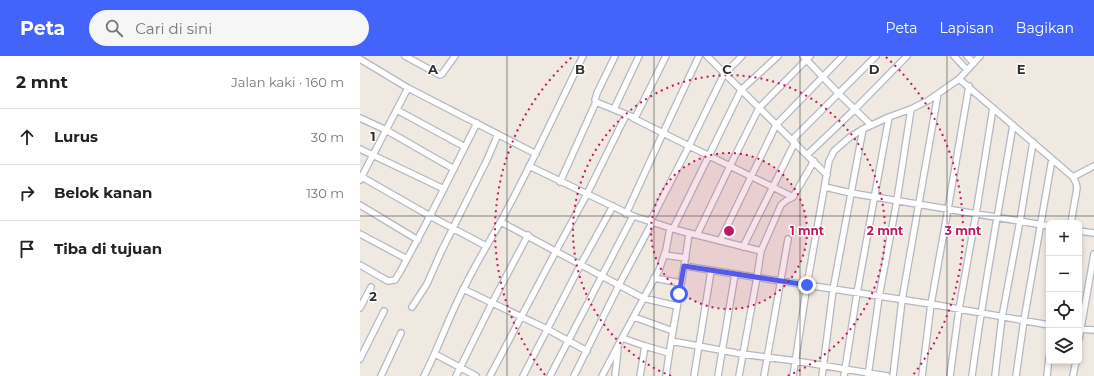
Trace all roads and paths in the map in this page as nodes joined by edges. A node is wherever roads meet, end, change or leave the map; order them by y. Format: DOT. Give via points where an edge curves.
graph roads {
  1 [pos="405,56"];
  2 [pos="455,56"];
  3 [pos="583,56"];
  4 [pos="615,56"];
  5 [pos="639,56"];
  6 [pos="666,56"];
  7 [pos="699,56"];
  8 [pos="707,56"];
  9 [pos="742,56"];
  10 [pos="778,56"];
  11 [pos="843,56"];
  12 [pos="876,56"];
  13 [pos="907,56"];
  14 [pos="954,56"];
  15 [pos="967,56"];
  16 [pos="980,56"];
  17 [pos="807,57"];
  18 [pos="360,59"];
  19 [pos="974,63"];
  20 [pos="967,70"];
  21 [pos="724,74"];
  22 [pos="823,77"];
  23 [pos="959,78"];
  24 [pos="969,86"];
  25 [pos="408,88"];
  26 [pos="741,90"];
  27 [pos="839,94"];
  28 [pos="938,94"];
  29 [pos="596,102"];
  30 [pos="759,108"];
  31 [pos="993,108"];
  32 [pos="614,109"];
  33 [pos="911,109"];
  34 [pos="397,110"];
  35 [pos="854,110"];
  36 [pos="626,115"];
  37 [pos="889,117"];
  38 [pos="360,118"];
  39 [pos="633,118"];
  40 [pos="477,123"];
  41 [pos="776,124"];
  42 [pos="871,125"];
  43 [pos="1013,125"];
  44 [pos="863,128"];
  45 [pos="386,130"];
  46 [pos="663,133"];
  47 [pos="498,134"];
  48 [pos="794,141"];
  49 [pos="1033,142"];
  50 [pos="689,146"];
  51 [pos="465,147"];
  52 [pos="360,149"];
  53 [pos="536,154"];
  54 [pos="373,155"];
  55 [pos="807,155"];
  56 [pos="710,156"];
  57 [pos="1052,159"];
  58 [pos="814,161"];
  59 [pos="529,166"];
  60 [pos="730,166"];
  61 [pos="1094,166"];
  62 [pos="454,169"];
  63 [pos="827,175"];
  64 [pos="751,176"];
  65 [pos="1073,177"];
  66 [pos="360,178"];
  67 [pos="560,182"];
  68 [pos="773,186"];
  69 [pos="825,187"];
  70 [pos="444,189"];
  71 [pos="851,193"];
  72 [pos="587,194"];
  73 [pos="793,197"];
  74 [pos="874,197"];
  75 [pos="896,200"];
  76 [pos="919,204"];
  77 [pos="360,205"];
  78 [pos="613,206"];
  79 [pos="948,209"];
  80 [pos="626,214"];
  81 [pos="976,214"];
  82 [pos="430,216"];
  83 [pos="633,216"];
  84 [pos="998,218"];
  85 [pos="1072,220"];
  86 [pos="1020,221"];
  87 [pos="500,222"];
  88 [pos="651,222"];
  89 [pos="1042,225"];
  90 [pos="1046,226"];
  91 [pos="672,228"];
  92 [pos="453,229"];
  93 [pos="1082,231"];
  94 [pos="689,233"];
  95 [pos="1094,233"];
  96 [pos="360,234"];
  97 [pos="528,235"];
  98 [pos="698,235"];
  99 [pos="788,239"];
  100 [pos="418,240"];
  101 [pos="720,242"];
  102 [pos="486,246"];
  103 [pos="743,247"];
  104 [pos="556,251"];
  105 [pos="761,251"];
  106 [pos="1094,254"];
  107 [pos="664,255"];
  108 [pos="686,258"];
  109 [pos="407,259"];
  110 [pos="360,264"];
  111 [pos="581,264"];
  112 [pos="684,266"];
  113 [pos="711,271"];
  114 [pos="735,274"];
  115 [pos="602,276"];
  116 [pos="757,277"];
  117 [pos="654,278"];
  118 [pos="780,281"];
  119 [pos="681,283"];
  120 [pos="619,285"];
  121 [pos="807,285"];
  122 [pos="371,287"];
  123 [pos="463,289"];
  124 [pos="833,290"];
  125 [pos="857,293"];
  126 [pos="879,297"];
  127 [pos="643,298"];
  128 [pos="902,300"];
  129 [pos="492,303"];
  130 [pos="931,304"];
  131 [pos="412,306"];
  132 [pos="677,306"];
  133 [pos="360,308"];
  134 [pos="959,309"];
  135 [pos="384,311"];
  136 [pos="980,313"];
  137 [pos="521,317"];
  138 [pos="634,317"];
  139 [pos="1002,317"];
  140 [pos="1024,320"];
  141 [pos="1046,324"];
  142 [pos="1080,328"];
  143 [pos="547,329"];
  144 [pos="1082,329"];
  145 [pos="1094,330"];
  146 [pos="673,331"];
  147 [pos="401,333"];
  148 [pos="622,338"];
  149 [pos="569,340"];
  150 [pos="671,341"];
  151 [pos="618,345"];
  152 [pos="645,346"];
  153 [pos="699,346"];
  154 [pos="723,350"];
  155 [pos="587,351"];
  156 [pos="669,353"];
  157 [pos="435,354"];
  158 [pos="742,354"];
  159 [pos="767,358"];
  160 [pos="360,359"];
  161 [pos="796,361"];
  162 [pos="1048,364"];
  163 [pos="1076,364"];
  164 [pos="824,366"];
  165 [pos="460,368"];
  166 [pos="845,369"];
  167 [pos="868,375"];
  168 [pos="381,376"];
  169 [pos="424,376"];
  170 [pos="456,376"];
  171 [pos="476,376"];
  172 [pos="490,376"];
  173 [pos="523,376"];
  174 [pos="550,376"];
  175 [pos="574,376"];
  176 [pos="602,376"];
  177 [pos="615,376"];
  178 [pos="640,376"];
  179 [pos="666,376"];
  180 [pos="694,376"];
  181 [pos="718,376"];
  182 [pos="739,376"];
  183 [pos="764,376"];
  184 [pos="793,376"];
  185 [pos="822,376"];
  186 [pos="844,376"];
  187 [pos="887,376"];
  188 [pos="893,376"];
  189 [pos="922,376"];
  190 [pos="950,376"];
  191 [pos="972,376"];
  192 [pos="995,376"];
  193 [pos="1016,376"];
  194 [pos="1047,376"];
  195 [pos="1074,376"];
  1 -- 2 [label="street" via="440,75"];
  3 -- 53 [label="street"];
  4 -- 29 [label="street" via="594,100"];
  5 -- 32 [label="street"];
  6 -- 39 [label="street"];
  7 -- 46 [label="street"];
  8 -- 21 [label="street"];
  9 -- 21 [label="street"];
  10 -- 26 [label="street"];
  11 -- 22 [label="street"];
  12 -- 27 [label="street"];
  13 -- 35 [label="street"];
  14 -- 20 [label="street"];
  15 -- 19 [label="street"];
  16 -- 19 [label="street"];
  17 -- 22 [label="street"];
  17 -- 30 [label="street"];
  18 -- 25 [label="street"];
  19 -- 20 [label="street"];
  20 -- 23 [label="street"];
  21 -- 26 [label="street"];
  21 -- 50 [label="street"];
  22 -- 27 [label="street"];
  22 -- 41 [label="street"];
  23 -- 24 [label="street"];
  23 -- 28 [label="street"];
  24 -- 31 [label="street"];
  24 -- 79 [label="street"];
  25 -- 34 [label="street"];
  25 -- 40 [label="street"];
  26 -- 30 [label="street"];
  26 -- 56 [label="street"];
  27 -- 35 [label="street"];
  27 -- 48 [label="street"];
  28 -- 33 [label="street"];
  28 -- 76 [label="street"];
  29 -- 32 [label="street"];
  29 -- 67 [label="street"];
  30 -- 41 [label="street"];
  30 -- 60 [label="street"];
  31 -- 43 [label="street"];
  31 -- 81 [label="street"];
  32 -- 36 [label="street"];
  33 -- 37 [label="street"];
  33 -- 75 [label="street"];
  34 -- 45 [label="street"];
  34 -- 51 [label="street"];
  35 -- 42 [label="street"];
  35 -- 55 [label="street"];
  36 -- 39 [label="street"];
  36 -- 72 [label="street"];
  37 -- 42 [label="street"];
  37 -- 74 [label="street"];
  38 -- 45 [label="street"];
  39 -- 46 [label="street"];
  40 -- 47 [label="street"];
  40 -- 51 [label="street"];
  41 -- 48 [label="street"];
  41 -- 64 [label="street"];
  42 -- 44 [label="street"];
  43 -- 49 [label="street"];
  43 -- 84 [label="street"];
  44 -- 63 [label="street" via="834,151"];
  44 -- 71 [label="street"];
  45 -- 54 [label="street"];
  45 -- 62 [label="street"];
  46 -- 50 [label="street"];
  46 -- 80 [label="street"];
  47 -- 53 [label="street"];
  47 -- 92 [label="street"];
  48 -- 55 [label="street"];
  48 -- 68 [label="street"];
  49 -- 57 [label="street"];
  49 -- 86 [label="street"];
  50 -- 56 [label="street"];
  50 -- 88 [label="street"];
  51 -- 62 [label="street"];
  52 -- 54 [label="street"];
  53 -- 59 [label="street"];
  54 -- 66 [label="street"];
  54 -- 70 [label="street"];
  55 -- 58 [label="street"];
  56 -- 60 [label="street"];
  56 -- 91 [label="street"];
  57 -- 65 [label="street"];
  57 -- 89 [label="street"];
  58 -- 63 [label="street"];
  58 -- 73 [label="street"];
  59 -- 67 [label="street"];
  59 -- 87 [label="street"];
  60 -- 64 [label="street"];
  60 -- 98 [label="street"];
  61 -- 65 [label="street"];
  62 -- 70 [label="street"];
  63 -- 69 [label="street"];
  64 -- 68 [label="street"];
  64 -- 101 [label="street"];
  65 -- 85 [label="street" via="1077,188"];
  66 -- 82 [label="street"];
  67 -- 72 [label="street"];
  68 -- 73 [label="street"];
  68 -- 103 [label="street"];
  69 -- 71 [label="street"];
  69 -- 121 [label="street"];
  70 -- 82 [label="street"];
  71 -- 74 [label="street"];
  71 -- 124 [label="street"];
  72 -- 78 [label="street"];
  72 -- 104 [label="street"];
  73 -- 105 [label="street" via="781,205"];
  74 -- 75 [label="street"];
  74 -- 125 [label="street"];
  75 -- 76 [label="street"];
  75 -- 126 [label="street"];
  76 -- 79 [label="street"];
  76 -- 128 [label="street"];
  77 -- 100 [label="street"];
  78 -- 80 [label="street"];
  78 -- 111 [label="street"];
  79 -- 81 [label="street"];
  79 -- 130 [label="street"];
  80 -- 83 [label="street"];
  81 -- 84 [label="street"];
  81 -- 134 [label="street"];
  82 -- 92 [label="street"];
  82 -- 100 [label="street"];
  83 -- 88 [label="street"];
  83 -- 115 [label="street"];
  84 -- 86 [label="street"];
  84 -- 136 [label="street"];
  86 -- 89 [label="street"];
  86 -- 139 [label="street"];
  87 -- 97 [label="street"];
  87 -- 102 [label="street"];
  88 -- 91 [label="street"];
  88 -- 120 [label="street"];
  89 -- 90 [label="street"];
  89 -- 140 [label="street"];
  91 -- 94 [label="street"];
  91 -- 107 [label="street"];
  92 -- 102 [label="street"];
  92 -- 131 [label="street" via="427,284"];
  93 -- 95 [label="street"];
  94 -- 98 [label="street"];
  94 -- 108 [label="street"];
  96 -- 109 [label="street"];
  97 -- 104 [label="street"];
  97 -- 129 [label="street"];
  98 -- 101 [label="street"];
  99 -- 118 [label="street"];
  100 -- 109 [label="street"];
  101 -- 103 [label="street"];
  102 -- 123 [label="street"];
  103 -- 105 [label="street"];
  104 -- 111 [label="street"];
  104 -- 137 [label="street"];
  105 -- 116 [label="street"];
  106 -- 142 [label="street"];
  107 -- 108 [label="street"];
  107 -- 117 [label="street"];
  108 -- 112 [label="street"];
  109 -- 110 [label="street" via="395,280 388,281"];
  111 -- 115 [label="street"];
  111 -- 143 [label="street"];
  112 -- 113 [label="street"];
  112 -- 119 [label="street"];
  113 -- 114 [label="street"];
  113 -- 153 [label="street"];
  114 -- 116 [label="street"];
  114 -- 154 [label="street"];
  115 -- 120 [label="street"];
  115 -- 149 [label="street"];
  116 -- 118 [label="street"];
  116 -- 158 [label="street"];
  117 -- 119 [label="street"];
  117 -- 127 [label="street"];
  118 -- 121 [label="street"];
  118 -- 159 [label="street"];
  119 -- 132 [label="street"];
  120 -- 127 [label="street"];
  120 -- 155 [label="street"];
  121 -- 124 [label="street"];
  121 -- 161 [label="street"];
  122 -- 133 [label="street"];
  123 -- 129 [label="street"];
  123 -- 157 [label="street"];
  124 -- 125 [label="street"];
  124 -- 164 [label="street"];
  125 -- 126 [label="street"];
  125 -- 166 [label="street"];
  126 -- 128 [label="street"];
  126 -- 167 [label="street"];
  127 -- 132 [label="street"];
  127 -- 138 [label="street"];
  128 -- 130 [label="street"];
  128 -- 188 [label="street"];
  129 -- 137 [label="street"];
  129 -- 165 [label="street"];
  130 -- 134 [label="street"];
  130 -- 189 [label="street"];
  132 -- 146 [label="street"];
  134 -- 136 [label="street"];
  134 -- 190 [label="street"];
  135 -- 160 [label="street"];
  136 -- 139 [label="street"];
  136 -- 191 [label="street"];
  137 -- 143 [label="street"];
  137 -- 172 [label="street"];
  138 -- 146 [label="street"];
  138 -- 148 [label="street"];
  139 -- 140 [label="street"];
  139 -- 192 [label="street"];
  140 -- 141 [label="street"];
  140 -- 193 [label="street"];
  143 -- 149 [label="street"];
  143 -- 173 [label="street"];
  144 -- 145 [label="street"];
  146 -- 150 [label="street"];
  147 -- 168 [label="street"];
  148 -- 151 [label="street"];
  148 -- 152 [label="street"];
  149 -- 155 [label="street"];
  149 -- 174 [label="street"];
  150 -- 153 [label="street"];
  150 -- 156 [label="street"];
  151 -- 176 [label="street"];
  151 -- 177 [label="street"];
  152 -- 156 [label="street"];
  152 -- 178 [label="street"];
  153 -- 154 [label="street"];
  153 -- 180 [label="street"];
  154 -- 158 [label="street"];
  154 -- 181 [label="street"];
  155 -- 175 [label="street"];
  156 -- 179 [label="street"];
  157 -- 165 [label="street"];
  157 -- 169 [label="street"];
  158 -- 159 [label="street"];
  158 -- 182 [label="street"];
  159 -- 161 [label="street"];
  159 -- 183 [label="street"];
  161 -- 164 [label="street"];
  161 -- 184 [label="street"];
  162 -- 194 [label="street"];
  163 -- 195 [label="street"];
  164 -- 166 [label="street"];
  164 -- 185 [label="street"];
  165 -- 170 [label="street"];
  165 -- 171 [label="street"];
  166 -- 167 [label="street"];
  166 -- 186 [label="street"];
  167 -- 187 [label="street"];
}
